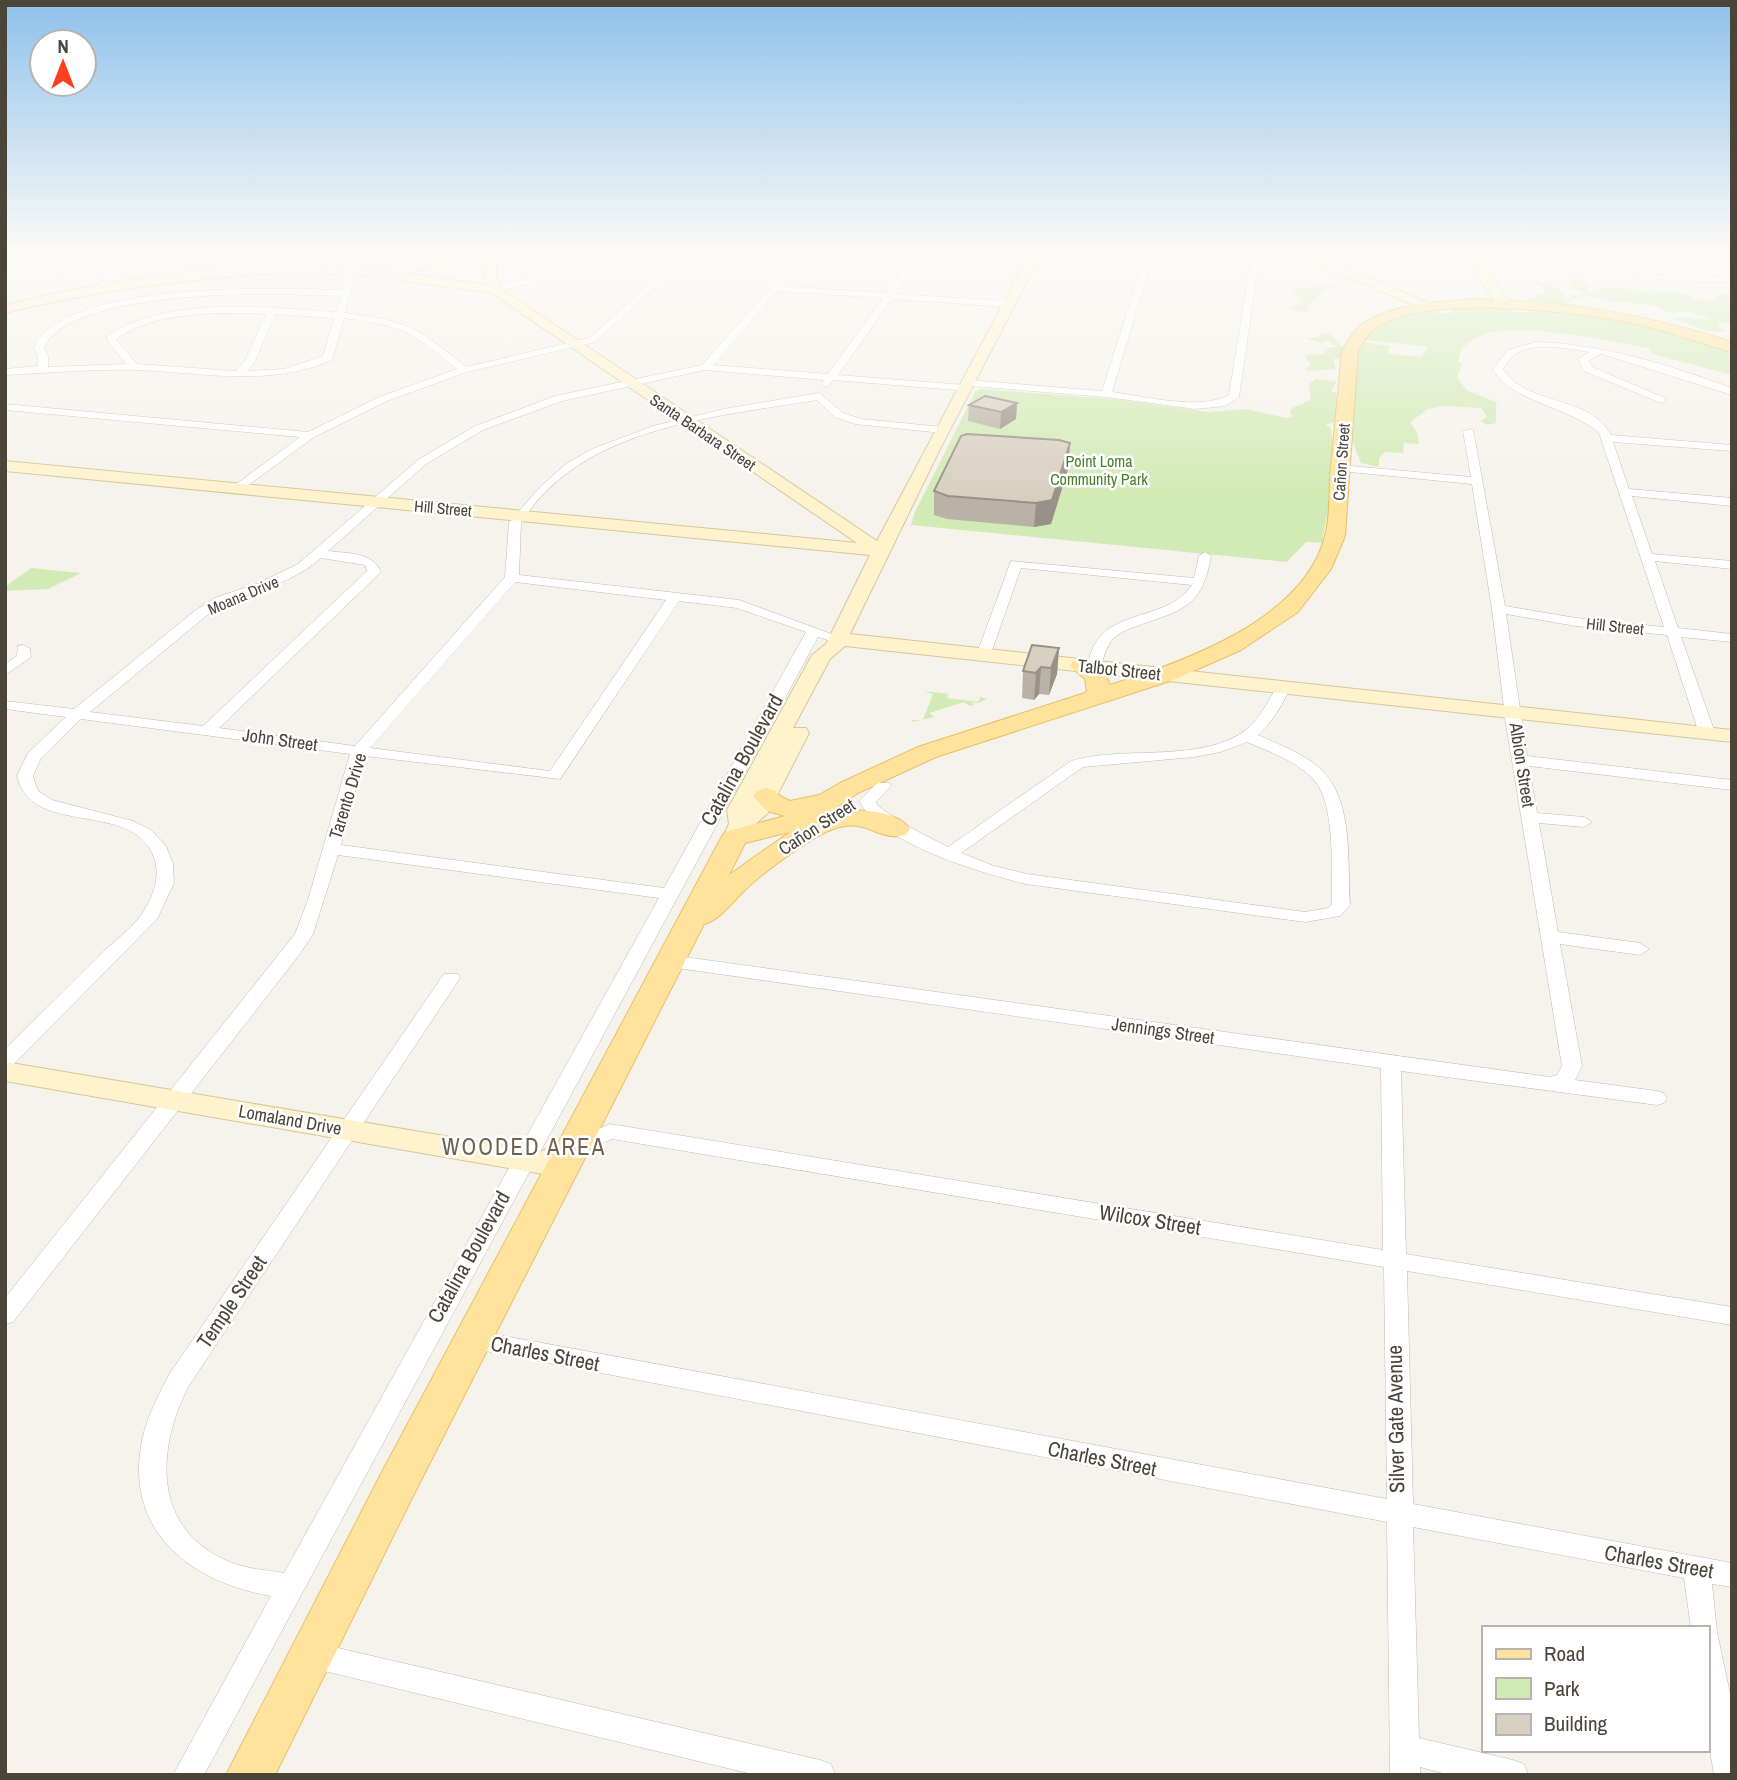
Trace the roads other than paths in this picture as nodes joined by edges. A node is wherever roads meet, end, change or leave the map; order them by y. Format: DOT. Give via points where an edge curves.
graph roads {
  1 [pos="51,332"];
  2 [pos="118,332"];
  3 [pos="263,332"];
  4 [pos="334,332"];
  5 [pos="413,332"];
  6 [pos="556,332"];
  7 [pos="602,332"];
  8 [pos="736,332"];
  9 [pos="864,332"];
  10 [pos="995,332"];
  11 [pos="1126,332"];
  12 [pos="1244,332"];
  13 [pos="1361,332"];
  14 [pos="1677,332"];
  15 [pos="574,345"];
  16 [pos="1732,347"];
  17 [pos="1600,351"];
  18 [pos="134,367"];
  19 [pos="705,367"];
  20 [pos="464,370"];
  21 [pos="39,371"];
  22 [pos="5,372"];
  23 [pos="240,373"];
  24 [pos="831,377"];
  25 [pos="628,382"];
  26 [pos="968,385"];
  27 [pos="1732,392"];
  28 [pos="1107,394"];
  29 [pos="818,396"];
  30 [pos="1661,400"];
  31 [pos="5,407"];
  32 [pos="688,422"];
  33 [pos="943,430"];
  34 [pos="1469,431"];
  35 [pos="310,435"];
  36 [pos="1607,438"];
  37 [pos="1732,448"];
  38 [pos="5,466"];
  39 [pos="1340,468"];
  40 [pos="1477,481"];
  41 [pos="239,488"];
  42 [pos="1625,492"];
  43 [pos="377,502"];
  44 [pos="1732,502"];
  45 [pos="520,515"];
  46 [pos="881,551"];
  47 [pos="318,554"];
  48 [pos="1205,556"];
  49 [pos="1648,557"];
  50 [pos="1732,565"];
  51 [pos="512,578"];
  52 [pos="1199,582"];
  53 [pos="676,595"];
  54 [pos="1499,609"];
  55 [pos="848,618"];
  56 [pos="814,631"];
  57 [pos="1674,633"];
  58 [pos="1732,638"];
  59 [pos="836,643"];
  60 [pos="23,649"];
  61 [pos="914,649"];
  62 [pos="983,656"];
  63 [pos="1089,669"];
  64 [pos="5,670"];
  65 [pos="1165,675"];
  66 [pos="1283,688"];
  67 [pos="1093,699"];
  68 [pos="5,705"];
  69 [pos="1513,713"];
  70 [pos="78,714"];
  71 [pos="207,730"];
  72 [pos="1707,733"];
  73 [pos="1247,736"];
  74 [pos="1732,736"];
  75 [pos="964,742"];
  76 [pos="359,751"];
  77 [pos="1521,761"];
  78 [pos="1732,785"];
  79 [pos="883,786"];
  80 [pos="766,796"];
  81 [pos="828,800"];
  82 [pos="1530,817"];
  83 [pos="1584,822"];
  84 [pos="815,827"];
  85 [pos="897,829"];
  86 [pos="738,831"];
  87 [pos="332,849"];
  88 [pos="949,854"];
  89 [pos="668,894"];
  90 [pos="685,933"];
  91 [pos="1551,937"];
  92 [pos="1640,949"];
  93 [pos="670,961"];
  94 [pos="451,978"];
  95 [pos="5,1061"];
  96 [pos="1391,1063"];
  97 [pos="5,1071"];
  98 [pos="1548,1084"];
  99 [pos="1657,1098"];
  100 [pos="174,1100"];
  101 [pos="347,1130"];
  102 [pos="572,1149"];
  103 [pos="522,1160"];
  104 [pos="1393,1260"];
  105 [pos="5,1315"];
  106 [pos="1732,1316"];
  107 [pos="472,1340"];
  108 [pos="1398,1514"];
  109 [pos="1696,1569"];
  110 [pos="1732,1575"];
  111 [pos="290,1587"];
  112 [pos="1705,1626"];
  113 [pos="1709,1652"];
  114 [pos="312,1655"];
  115 [pos="1405,1762"];
  116 [pos="188,1775"];
  117 [pos="250,1775"];
  118 [pos="820,1775"];
  119 [pos="1513,1775"];
  120 [pos="1729,1775"];
  1 -- 21 [label="street" via="39,348 43,367"];
  2 -- 18 [label="street" via="110,338"];
  3 -- 23 [label="street"];
  4 -- 23 [label="street" via="328,358 310,368"];
  5 -- 20 [label="street"];
  6 -- 15 [label="street, Santa Barbara Street"];
  7 -- 15 [label="street"];
  8 -- 19 [label="street"];
  9 -- 24 [label="street"];
  10 -- 26 [label="street, Catalina Boulevard"];
  11 -- 28 [label="street"];
  12 -- 28 [label="street, Moana Drive" via="1234,397 1217,405"];
  13 -- 39 [label="main road, Cañon Street" via="1353,341 1348,366"];
  14 -- 16 [label="main road, Cañon Street"];
  15 -- 20 [label="street"];
  15 -- 25 [label="street, Santa Barbara Street"];
  17 -- 27 [label="street"];
  17 -- 30 [label="street" via="1583,359 1588,369"];
  17 -- 36 [label="street" via="1556,344 1515,348 1498,365 1498,372 1516,389 1579,412 1596,423"];
  18 -- 21 [label="street"];
  18 -- 23 [label="street"];
  19 -- 24 [label="street, Moana Drive"];
  19 -- 25 [label="street, Moana Drive"];
  20 -- 35 [label="street" via="383,399"];
  21 -- 22 [label="street"];
  24 -- 26 [label="street, Moana Drive"];
  24 -- 29 [label="street"];
  25 -- 32 [label="street, Santa Barbara Street"];
  25 -- 43 [label="street, Moana Drive" via="559,398 479,428 422,462"];
  26 -- 28 [label="street, Moana Drive"];
  26 -- 33 [label="street, Catalina Boulevard"];
  29 -- 32 [label="street"];
  29 -- 33 [label="street" via="839,415 859,422"];
  31 -- 35 [label="street"];
  32 -- 45 [label="street" via="620,441 585,457 553,480"];
  32 -- 46 [label="street, Santa Barbara Street"];
  33 -- 46 [label="street, Catalina Boulevard"];
  34 -- 40 [label="street, Albion Street"];
  35 -- 41 [label="street"];
  36 -- 37 [label="street"];
  36 -- 42 [label="street"];
  38 -- 41 [label="street, Hill Street"];
  39 -- 40 [label="street"];
  39 -- 65 [label="main road, Cañon Street" via="1332,545 1304,593 1257,632"];
  40 -- 54 [label="street, Albion Street"];
  41 -- 43 [label="street, Hill Street"];
  42 -- 44 [label="street"];
  42 -- 49 [label="street"];
  43 -- 45 [label="street, Hill Street"];
  43 -- 47 [label="street, Moana Drive"];
  45 -- 46 [label="street, Hill Street"];
  45 -- 51 [label="street" via="515,523"];
  46 -- 55 [label="street, Catalina Boulevard"];
  47 -- 70 [label="street, Moana Drive" via="288,576 222,600 201,613"];
  47 -- 71 [label="street" via="361,559 370,563 374,572"];
  48 -- 52 [label="street"];
  49 -- 50 [label="street"];
  49 -- 57 [label="street"];
  51 -- 53 [label="street, Talbot Street"];
  51 -- 76 [label="street, Tarento Drive"];
  52 -- 62 [label="street" via="1016,564"];
  52 -- 63 [label="street" via="1180,604 1110,635"];
  53 -- 56 [label="street, Talbot Street" via="748,606"];
  53 -- 76 [label="street, John Street" via="554,776"];
  54 -- 57 [label="street, Hill Street"];
  54 -- 69 [label="street, Albion Street"];
  55 -- 59 [label="street, Catalina Boulevard"];
  55 -- 61 [label="street" via="862,633"];
  56 -- 59 [label="street, Talbot Street"];
  56 -- 89 [label="street, Catalina Boulevard"];
  57 -- 58 [label="street, Hill Street"];
  57 -- 72 [label="street"];
  59 -- 61 [label="street, Talbot Street"];
  59 -- 80 [label="street, Catalina Boulevard" via="836,657"];
  59 -- 86 [label="street, Catalina Boulevard" via="822,655 744,798 738,810"];
  60 -- 64 [label="street" via="24,657"];
  61 -- 62 [label="street, Talbot Street"];
  62 -- 63 [label="street, Talbot Street"];
  63 -- 65 [label="street, Talbot Street"];
  63 -- 67 [label="main road" via="1100,691"];
  65 -- 66 [label="street, Talbot Street"];
  65 -- 67 [label="main road, Cañon Street"];
  66 -- 69 [label="street, Talbot Street"];
  66 -- 73 [label="street"];
  67 -- 75 [label="main road, Cañon Street"];
  68 -- 70 [label="street, John Street"];
  69 -- 72 [label="street, Talbot Street"];
  69 -- 77 [label="street, Albion Street"];
  70 -- 71 [label="street, John Street"];
  70 -- 95 [label="street, Moana Drive" via="34,756 25,776 32,795 52,807 125,824 153,841 163,858 166,884 151,915"];
  71 -- 76 [label="street, John Street"];
  72 -- 74 [label="street, Talbot Street"];
  73 -- 88 [label="street" via="1192,752 1077,764"];
  73 -- 88 [label="street" via="1295,760 1326,783 1333,800 1341,905 1334,912 1305,917 1026,879"];
  75 -- 79 [label="main road, Cañon Street"];
  75 -- 81 [label="main road, Cañon Street" via="897,764"];
  76 -- 87 [label="street, Tarento Drive"];
  77 -- 78 [label="street"];
  77 -- 82 [label="street, Albion Street"];
  79 -- 84 [label="main road, Cañon Street"];
  79 -- 85 [label="street" via="867,801 868,807"];
  80 -- 81 [label="main road" via="788,808"];
  80 -- 86 [label="street, Catalina Boulevard" via="757,813"];
  81 -- 86 [label="main road, Cañon Street" via="792,823"];
  82 -- 83 [label="street"];
  82 -- 91 [label="street, Albion Street"];
  84 -- 85 [label="main road" via="856,814"];
  84 -- 90 [label="main road, Cañon Street" via="737,882"];
  85 -- 88 [label="street"];
  86 -- 90 [label="main road, Catalina Boulevard"];
  87 -- 89 [label="street"];
  87 -- 100 [label="street, Tarento Drive" via="304,934"];
  89 -- 103 [label="street, Catalina Boulevard"];
  90 -- 93 [label="main road, Catalina Boulevard"];
  91 -- 92 [label="street"];
  91 -- 98 [label="street, Albion Street" via="1572,1066 1565,1080"];
  93 -- 96 [label="street, Jennings Street"];
  93 -- 102 [label="main road, Catalina Boulevard"];
  94 -- 101 [label="street, Temple Street"];
  96 -- 98 [label="street, Jennings Street"];
  96 -- 104 [label="street, Silver Gate Avenue"];
  97 -- 100 [label="street, Lomaland Drive"];
  98 -- 99 [label="street, Jennings Street"];
  100 -- 101 [label="street, Lomaland Drive"];
  100 -- 105 [label="street, Tarento Drive"];
  101 -- 103 [label="street, Lomaland Drive"];
  101 -- 111 [label="street, Temple Street" via="179,1380 151,1450 159,1505 172,1530 192,1552 228,1573"];
  102 -- 103 [label="street, Lomaland Drive" via="543,1163"];
  102 -- 104 [label="street, Wilcox Street" via="610,1131"];
  102 -- 107 [label="main road, Catalina Boulevard"];
  103 -- 111 [label="street, Catalina Boulevard"];
  104 -- 106 [label="street, Wilcox Street"];
  104 -- 108 [label="street, Silver Gate Avenue"];
  107 -- 108 [label="street, Charles Street"];
  107 -- 114 [label="main road, Catalina Boulevard"];
  108 -- 109 [label="street, Charles Street"];
  108 -- 115 [label="street, Silver Gate Avenue"];
  109 -- 110 [label="street, Charles Street"];
  109 -- 112 [label="street"];
  111 -- 116 [label="street, Catalina Boulevard"];
  113 -- 120 [label="street"];
  114 -- 117 [label="main road, Catalina Boulevard"];
  114 -- 118 [label="street"];
  115 -- 119 [label="street"];
}
